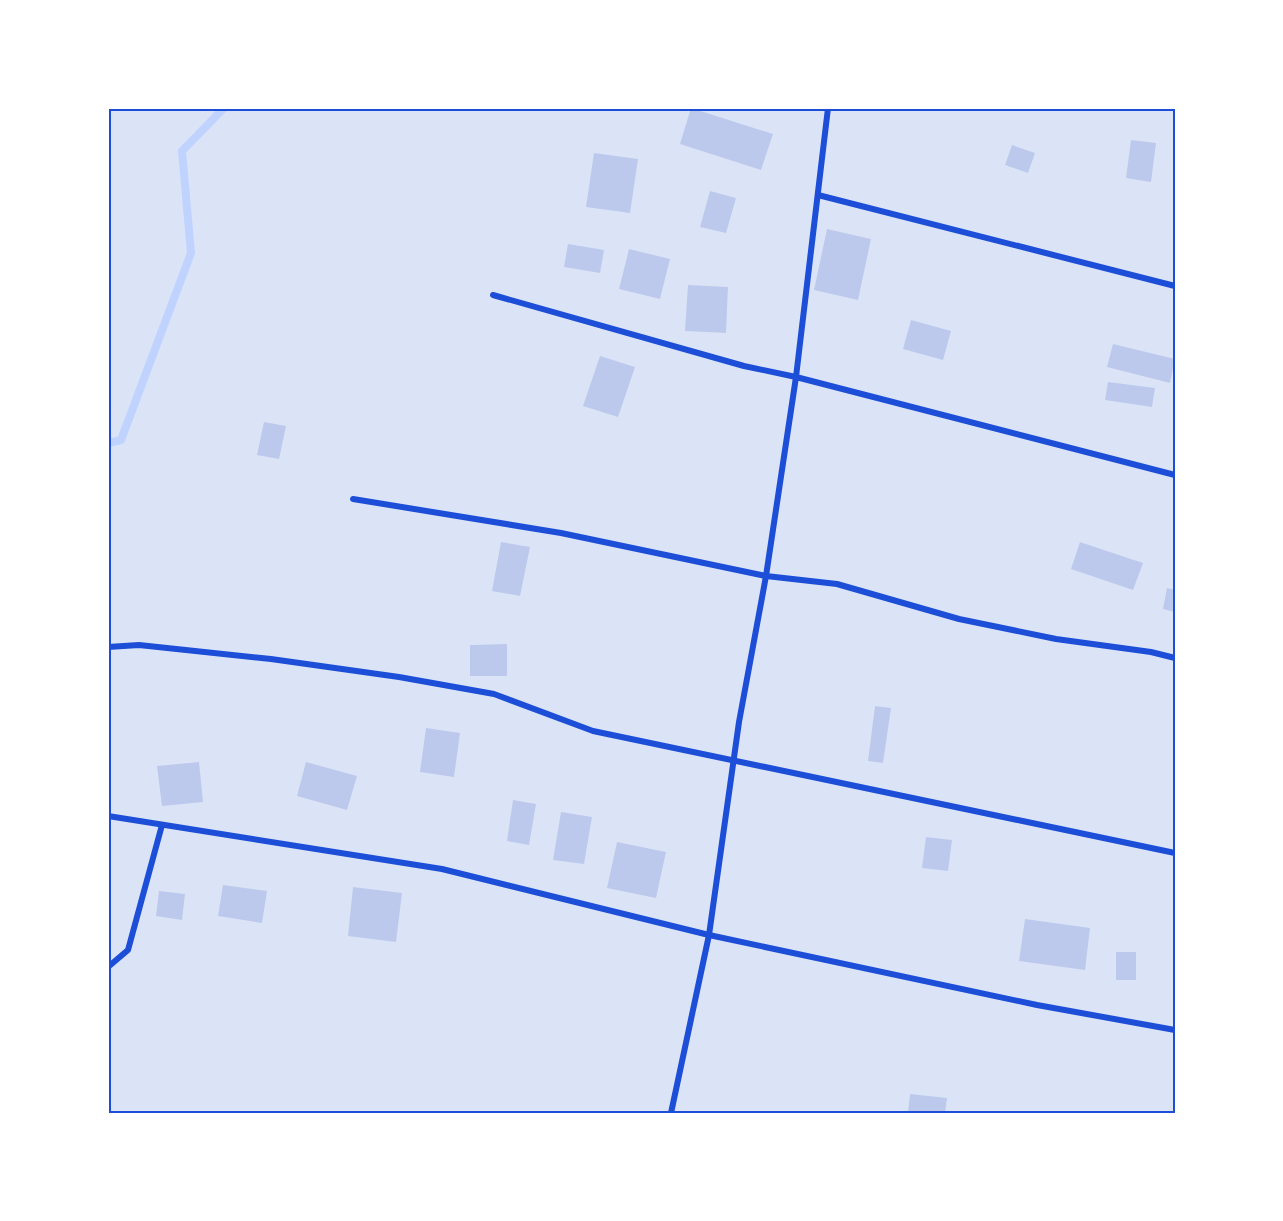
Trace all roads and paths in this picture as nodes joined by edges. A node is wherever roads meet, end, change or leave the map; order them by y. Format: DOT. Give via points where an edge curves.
graph roads {
  1 [pos="828,108"];
  2 [pos="818,195"];
  3 [pos="1175,286"];
  4 [pos="493,295"];
  5 [pos="796,377"];
  6 [pos="1175,474"];
  7 [pos="352,499"];
  8 [pos="766,576"];
  9 [pos="108,647"];
  10 [pos="1175,658"];
  11 [pos="734,762"];
  12 [pos="108,816"];
  13 [pos="162,825"];
  14 [pos="1175,853"];
  15 [pos="709,935"];
  16 [pos="108,967"];
  17 [pos="1175,1030"];
  18 [pos="671,1113"];
  1 -- 2 [label="street"];
  2 -- 3 [label="street"];
  2 -- 5 [label="street"];
  4 -- 5 [label="street"];
  5 -- 6 [label="street"];
  5 -- 8 [label="street"];
  7 -- 8 [label="street" via="561,533"];
  8 -- 10 [label="street" via="837,584 959,619"];
  8 -- 11 [label="street"];
  9 -- 11 [label="street" via="139,645 271,658 494,694 593,731"];
  11 -- 14 [label="street"];
  11 -- 15 [label="street"];
  12 -- 13 [label="street"];
  13 -- 15 [label="street" via="442,869"];
  13 -- 16 [label="street" via="128,951"];
  15 -- 17 [label="street" via="1037,1005"];
  15 -- 18 [label="street"];
}
